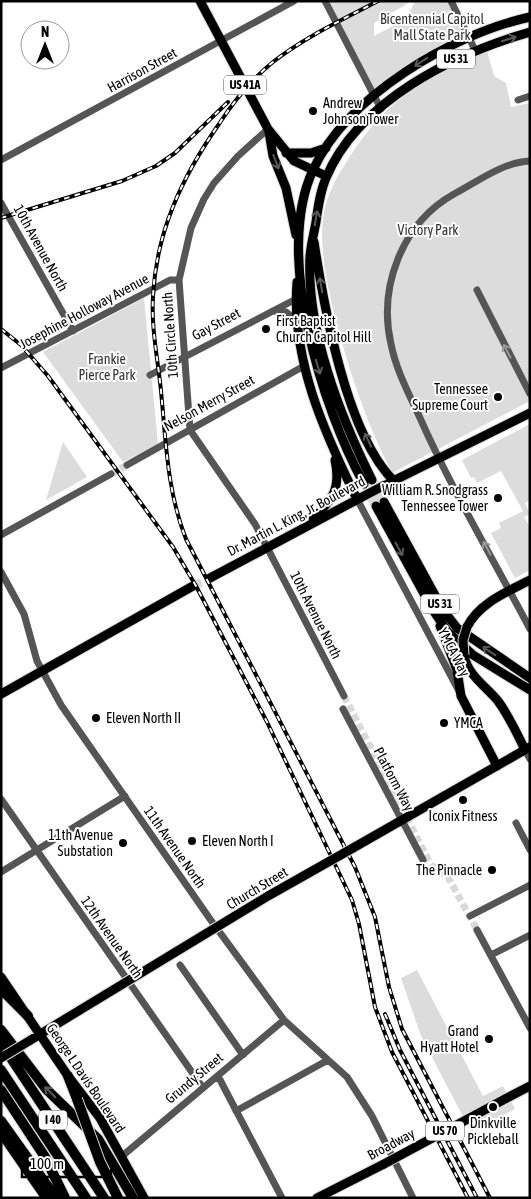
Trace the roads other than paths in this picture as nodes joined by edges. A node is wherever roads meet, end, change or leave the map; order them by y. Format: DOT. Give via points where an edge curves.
graph roads {
  1 [pos="200,1"];
  2 [pos="294,1"];
  3 [pos="324,1"];
  4 [pos="451,1"];
  5 [pos="530,17"];
  6 [pos="530,32"];
  7 [pos="470,37"];
  8 [pos="222,41"];
  9 [pos="475,50"];
  10 [pos="530,96"];
  11 [pos="374,97"];
  12 [pos="518,100"];
  13 [pos="380,108"];
  14 [pos="268,129"];
  15 [pos="326,148"];
  16 [pos="286,153"];
  17 [pos="1,160"];
  18 [pos="530,161"];
  19 [pos="312,171"];
  20 [pos="326,176"];
  21 [pos="1,203"];
  22 [pos="314,235"];
  23 [pos="298,255"];
  24 [pos="298,267"];
  25 [pos="180,280"];
  26 [pos="477,290"];
  27 [pos="296,299"];
  28 [pos="270,311"];
  29 [pos="296,321"];
  30 [pos="73,331"];
  31 [pos="184,357"];
  32 [pos="304,366"];
  33 [pos="1,368"];
  34 [pos="150,375"];
  35 [pos="530,394"];
  36 [pos="530,413"];
  37 [pos="190,430"];
  38 [pos="331,445"];
  39 [pos="439,460"];
  40 [pos="127,465"];
  41 [pos="111,474"];
  42 [pos="390,483"];
  43 [pos="360,498"];
  44 [pos="305,526"];
  45 [pos="1,534"];
  46 [pos="267,546"];
  47 [pos="1,572"];
  48 [pos="210,578"];
  49 [pos="530,580"];
  50 [pos="193,586"];
  51 [pos="510,591"];
  52 [pos="433,610"];
  53 [pos="530,629"];
  54 [pos="42,670"];
  55 [pos="530,678"];
  56 [pos="530,690"];
  57 [pos="1,694"];
  58 [pos="344,696"];
  59 [pos="461,696"];
  60 [pos="343,710"];
  61 [pos="527,748"];
  62 [pos="530,759"];
  63 [pos="497,766"];
  64 [pos="125,796"];
  65 [pos="1,799"];
  66 [pos="402,821"];
  67 [pos="516,822"];
  68 [pos="37,850"];
  69 [pos="530,850"];
  70 [pos="423,860"];
  71 [pos="1,872"];
  72 [pos="530,885"];
  73 [pos="470,916"];
  74 [pos="477,930"];
  75 [pos="530,935"];
  76 [pos="491,955"];
  77 [pos="180,966"];
  78 [pos="1,977"];
  79 [pos="1,989"];
  80 [pos="28,1016"];
  81 [pos="284,1020"];
  82 [pos="530,1028"];
  83 [pos="1,1030"];
  84 [pos="40,1034"];
  85 [pos="1,1043"];
  86 [pos="243,1055"];
  87 [pos="1,1058"];
  88 [pos="328,1060"];
  89 [pos="1,1070"];
  90 [pos="68,1076"];
  91 [pos="218,1076"];
  92 [pos="530,1086"];
  93 [pos="203,1088"];
  94 [pos="1,1090"];
  95 [pos="236,1111"];
  96 [pos="1,1121"];
  97 [pos="1,1133"];
  98 [pos="121,1157"];
  99 [pos="46,1198"];
  100 [pos="56,1198"];
  101 [pos="65,1198"];
  102 [pos="86,1198"];
  103 [pos="104,1198"];
  104 [pos="118,1198"];
  105 [pos="133,1198"];
  106 [pos="144,1198"];
  107 [pos="282,1198"];
  108 [pos="317,1198"];
  109 [pos="413,1198"];
  1 -- 8 [label="main road, US 41A"];
  2 -- 8 [label="street, Harrison Street"];
  3 -- 11 [label="street"];
  4 -- 7 [label="street"];
  5 -- 7 [label="main road, US 31"];
  9 -- 6 [label="main road, US 31, one-way"];
  7 -- 9 [label="street"];
  7 -- 11 [label="main road, US 31, one-way" via="421,62"];
  8 -- 14 [label="main road, US 41A"];
  8 -- 17 [label="street, Harrison Street"];
  9 -- 13 [label="main road, US 31" via="428,74"];
  10 -- 12 [label="street"];
  11 -- 13 [label="street"];
  11 -- 15 [label="main road, US 31" via="346,122"];
  13 -- 20 [label="main road, US 31" via="360,127"];
  14 -- 16 [label="main road, US 41A"];
  14 -- 23 [label="main road, one-way" via="273,156 288,194"];
  14 -- 25 [label="street, 10th Circle North" via="227,168 204,199 191,228"];
  15 -- 16 [label="main road" via="305,154"];
  15 -- 19 [label="main road, US 31"];
  16 -- 19 [label="main road, US 41A"];
  18 -- 39 [label="street" via="514,163 439,204 418,224 395,264 388,305 391,344 402,378"];
  19 -- 20 [label="main road, US 41A"];
  19 -- 23 [label="main road, US 31" via="300,224"];
  22 -- 20 [label="main road, US 31, one-way"];
  21 -- 30 [label="street, 10th Avenue North"];
  24 -- 22 [label="main road, US 31, one-way" via="315,358 334,419 368,482 341,412 322,348 311,284 310,254"];
  42 -- 22 [label="main road, one-way" via="373,451 343,376 322,297"];
  23 -- 24 [label="main road, US 31"];
  24 -- 27 [label="main road"];
  25 -- 30 [label="street, Josephine Holloway Avenue" via="170,280"];
  25 -- 31 [label="street, 10th Circle North"];
  35 -- 26 [label="street, one-way"];
  27 -- 28 [label="street, Gay Street"];
  27 -- 29 [label="main road"];
  28 -- 29 [label="street" via="286,312"];
  28 -- 31 [label="street, Gay Street"];
  29 -- 32 [label="main road"];
  30 -- 33 [label="street, Josephine Holloway Avenue"];
  31 -- 34 [label="street, Gay Street"];
  31 -- 37 [label="street, 10th Circle North"];
  32 -- 37 [label="street, Nelson Merry Street"];
  32 -- 38 [label="main road"];
  36 -- 39 [label="main road, Dr. Martin L. King, Jr. Boulevard"];
  37 -- 40 [label="street, Nelson Merry Street"];
  37 -- 46 [label="street, 10th Circle North"];
  38 -- 43 [label="main road"];
  38 -- 44 [label="main road" via="336,468 335,492"];
  39 -- 42 [label="main road, Dr. Martin L. King, Jr. Boulevard"];
  51 -- 39 [label="street, one-way"];
  41 -- 45 [label="street"];
  42 -- 43 [label="main road, Dr. Martin L. King, Jr. Boulevard, bridge"];
  43 -- 44 [label="main road, Dr. Martin L. King, Jr. Boulevard"];
  43 -- 59 [label="street, YMCA Way"];
  44 -- 46 [label="main road, Dr. Martin L. King, Jr. Boulevard"];
  46 -- 48 [label="main road, Dr. Martin L. King, Jr. Boulevard"];
  46 -- 58 [label="street, 10th Avenue North"];
  47 -- 54 [label="street, 11th Avenue North" via="24,614"];
  49 -- 51 [label="main road"];
  50 -- 54 [label="main road"];
  51 -- 53 [label="street"];
  51 -- 61 [label="main road, bridge" via="481,609 467,627 464,655 472,673 494,696"];
  55 -- 52 [label="main road, US 31, one-way" via="457,628 380,504"];
  52 -- 56 [label="main road, US 31" via="447,631 473,655"];
  52 -- 59 [label="main road" via="455,663"];
  54 -- 57 [label="main road"];
  54 -- 64 [label="street, 11th Avenue North" via="61,705"];
  59 -- 63 [label="main road, YMCA Way"];
  60 -- 66 [label="street, Platform Way"];
  61 -- 62 [label="street"];
  61 -- 63 [label="main road, Church Street"];
  63 -- 66 [label="main road, Church Street"];
  64 -- 68 [label="street"];
  64 -- 81 [label="street, 11th Avenue North"];
  65 -- 68 [label="street, 12th Avenue North"];
  66 -- 70 [label="street, Platform Way"];
  66 -- 84 [label="main road, Church Street, bridge" via="268,896"];
  67 -- 69 [label="street"];
  68 -- 71 [label="street"];
  68 -- 93 [label="street, 12th Avenue North"];
  72 -- 73 [label="street"];
  74 -- 76 [label="street"];
  75 -- 76 [label="street"];
  76 -- 82 [label="street"];
  77 -- 86 [label="street"];
  78 -- 80 [label="main road, George L Davis Boulevard"];
  79 -- 80 [label="highway"];
  80 -- 84 [label="main road, George L Davis Boulevard"];
  81 -- 86 [label="street, Grundy Street"];
  81 -- 88 [label="street, 11th Avenue North"];
  105 -- 83 [label="highway, one-way" via="98,1139 47,1090"];
  84 -- 87 [label="main road, Church Street, bridge"];
  84 -- 90 [label="main road, George L Davis Boulevard"];
  85 -- 103 [label="highway, I 40"];
  86 -- 91 [label="street, Grundy Street"];
  88 -- 95 [label="street"];
  88 -- 109 [label="street, 11th Avenue North" via="347,1077 360,1097"];
  89 -- 102 [label="highway, I 40"];
  90 -- 98 [label="main road, George L Davis Boulevard" via="100,1118"];
  90 -- 104 [label="highway, bridge" via="100,1162"];
  91 -- 93 [label="street, Grundy Street"];
  91 -- 95 [label="street"];
  92 -- 108 [label="main road, Broadway / US 70, bridge"];
  93 -- 98 [label="street, Grundy Street"];
  94 -- 101 [label="highway" via="35,1139"];
  95 -- 107 [label="street"];
  96 -- 100 [label="highway"];
  97 -- 99 [label="main road"];
  98 -- 106 [label="main road, George L Davis Boulevard"];
}
